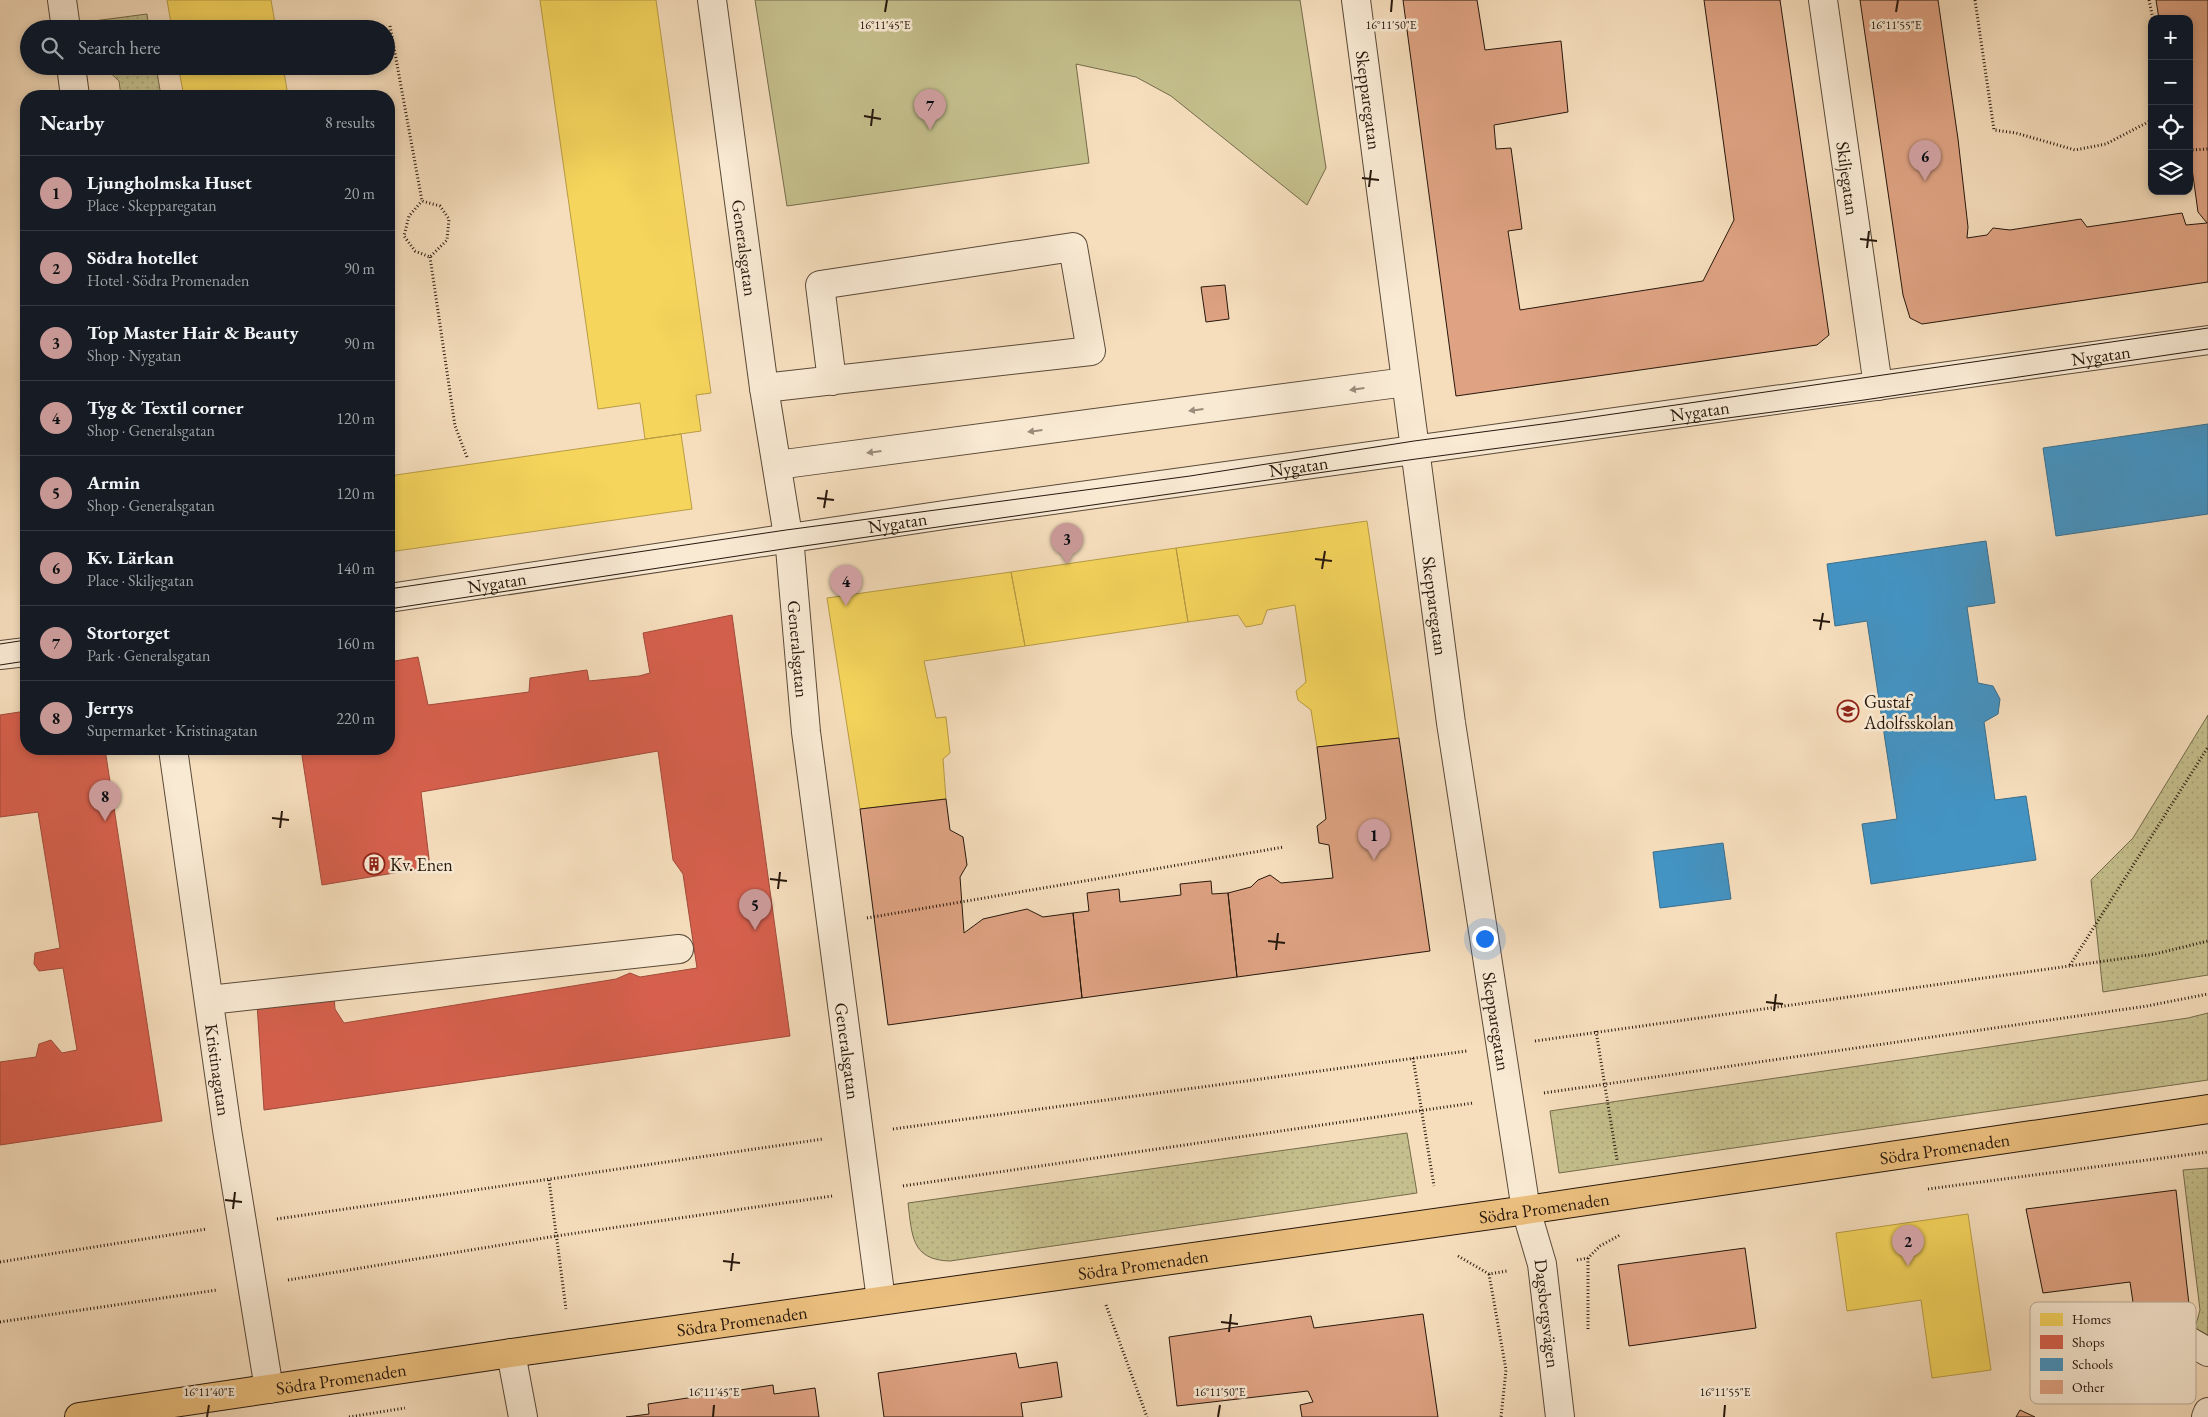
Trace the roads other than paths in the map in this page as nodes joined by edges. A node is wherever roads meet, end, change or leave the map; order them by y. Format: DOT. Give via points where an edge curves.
graph roads {
  1 [pos="62,0"];
  2 [pos="712,0"];
  3 [pos="1356,0"];
  4 [pos="1822,0"];
  5 [pos="65,20"];
  6 [pos="72,75"];
  7 [pos="74,90"];
  8 [pos="2208,340"];
  9 [pos="832,381"];
  10 [pos="1406,382"];
  11 [pos="1878,386"];
  12 [pos="764,388"];
  13 [pos="1415,451"];
  14 [pos="777,465"];
  15 [pos="788,538"];
  16 [pos="395,597"];
  17 [pos="20,653"];
  18 [pos="0,655"];
  19 [pos="174,755"];
  20 [pos="680,949"];
  21 [pos="209,1000"];
  22 [pos="2208,1109"];
  23 [pos="1526,1210"];
  24 [pos="881,1300"];
  25 [pos="2196,1345"];
  26 [pos="2208,1352"];
  27 [pos="511,1353"];
  28 [pos="269,1389"];
  29 [pos="2208,1412"];
  30 [pos="79,1417"];
  31 [pos="523,1417"];
  32 [pos="1560,1417"];
  33 [pos="2206,1417"];
  1 -- 5 [label="street"];
  2 -- 12 [label="street, Generalsgatan"];
  3 -- 10 [label="street, Skepparegatan"];
  4 -- 11 [label="street, Skiljegatan"];
  6 -- 7 [label="street"];
  8 -- 11 [label="street, Nygatan"];
  9 -- 9 [label="street" via="820,285 1073,247 1091,351"];
  9 -- 12 [label="street"];
  10 -- 13 [label="street, Skepparegatan"];
  10 -- 14 [label="street, one-way"];
  11 -- 13 [label="street, Nygatan"];
  12 -- 14 [label="street, Generalsgatan"];
  13 -- 15 [label="street, Nygatan"];
  13 -- 23 [label="street, Skepparegatan" via="1451,723"];
  14 -- 15 [label="street, Generalsgatan"];
  15 -- 16 [label="street, Nygatan"];
  15 -- 24 [label="street, Generalsgatan" via="806,732"];
  17 -- 18 [label="street"];
  19 -- 21 [label="street, Kristinagatan"];
  20 -- 21 [label="street"];
  21 -- 28 [label="street, Kristinagatan"];
  22 -- 23 [label="main road, Södra Promenaden"];
  23 -- 24 [label="main road, Södra Promenaden"];
  23 -- 32 [label="street, Dagsbergsvägen" via="1542,1264"];
  24 -- 27 [label="main road, Södra Promenaden"];
  25 -- 26 [label="street"];
  27 -- 28 [label="main road, Södra Promenaden"];
  27 -- 31 [label="street"];
  28 -- 30 [label="main road, Södra Promenaden"];
  29 -- 33 [label="street"];
}
